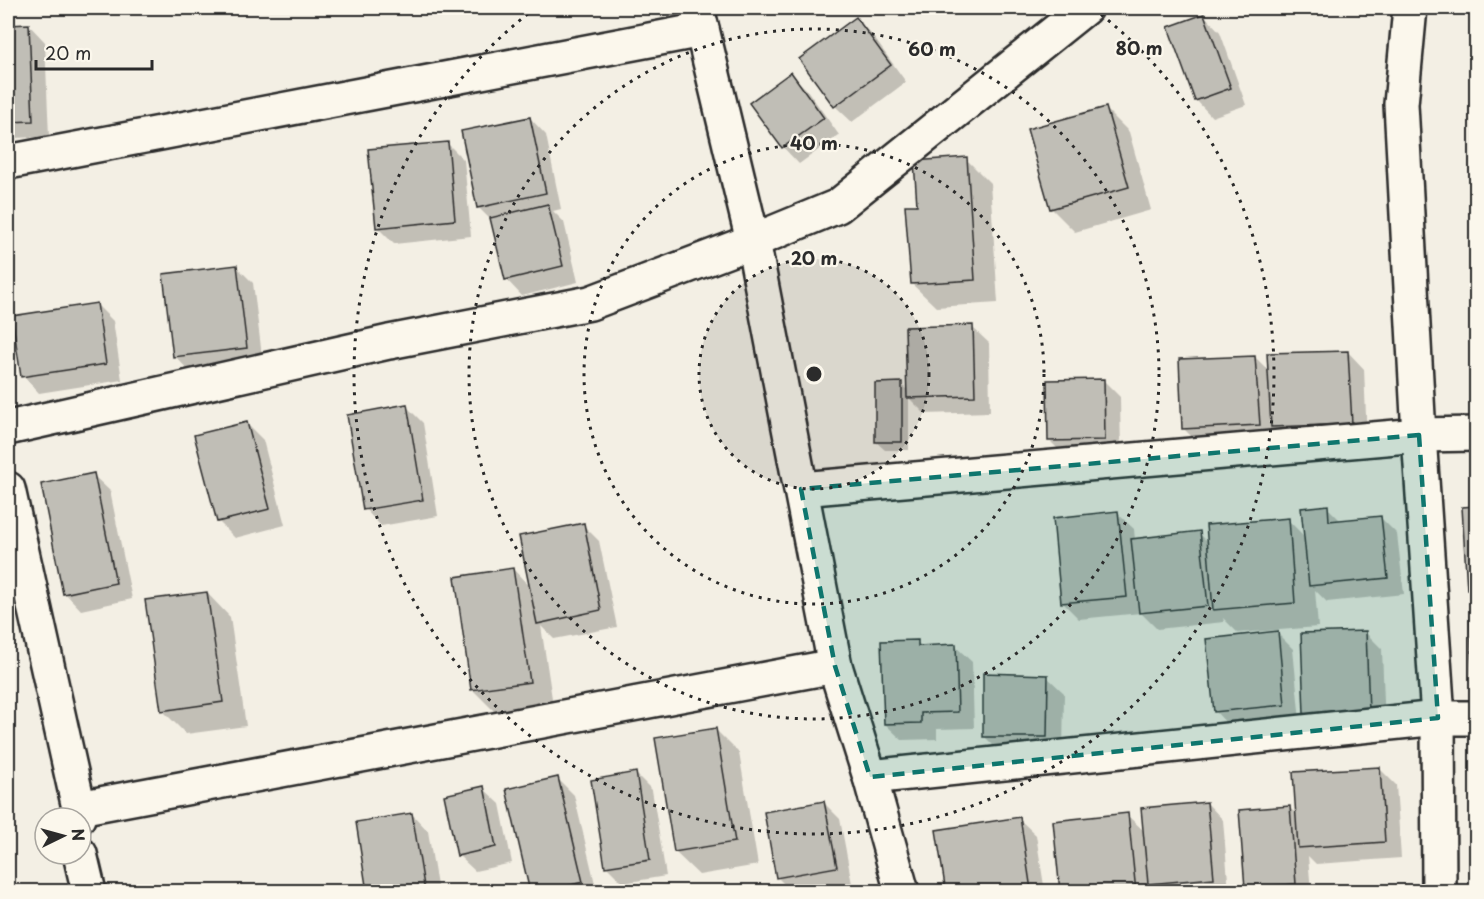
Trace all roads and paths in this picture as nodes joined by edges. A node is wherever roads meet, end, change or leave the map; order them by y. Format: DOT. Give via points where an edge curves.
graph roads {
  1 [pos="1085,8"];
  2 [pos="1410,8"];
  3 [pos="700,19"];
  4 [pos="8,162"];
  5 [pos="753,241"];
  6 [pos="8,428"];
  7 [pos="1476,434"];
  8 [pos="1419,435"];
  9 [pos="8,489"];
  10 [pos="801,489"];
  11 [pos="835,666"];
  12 [pos="1438,718"];
  13 [pos="1476,718"];
  14 [pos="870,777"];
  15 [pos="76,806"];
  16 [pos="93,810"];
  17 [pos="83,866"];
  18 [pos="89,891"];
  19 [pos="902,891"];
  20 [pos="1439,891"];
  1 -- 5 [label="street" via="838,206"];
  2 -- 8 [label="street" via="1401,104"];
  3 -- 4 [label="street"];
  3 -- 5 [label="street"];
  5 -- 6 [label="street" via="590,303 389,342"];
  5 -- 10 [label="street"];
  7 -- 8 [label="street"];
  8 -- 10 [label="street"];
  8 -- 12 [label="street"];
  9 -- 15 [label="street"];
  10 -- 11 [label="street"];
  11 -- 14 [label="street"];
  11 -- 16 [label="street"];
  12 -- 13 [label="street"];
  12 -- 14 [label="street"];
  12 -- 20 [label="street"];
  14 -- 19 [label="street"];
  17 -- 18 [label="street"];
}
